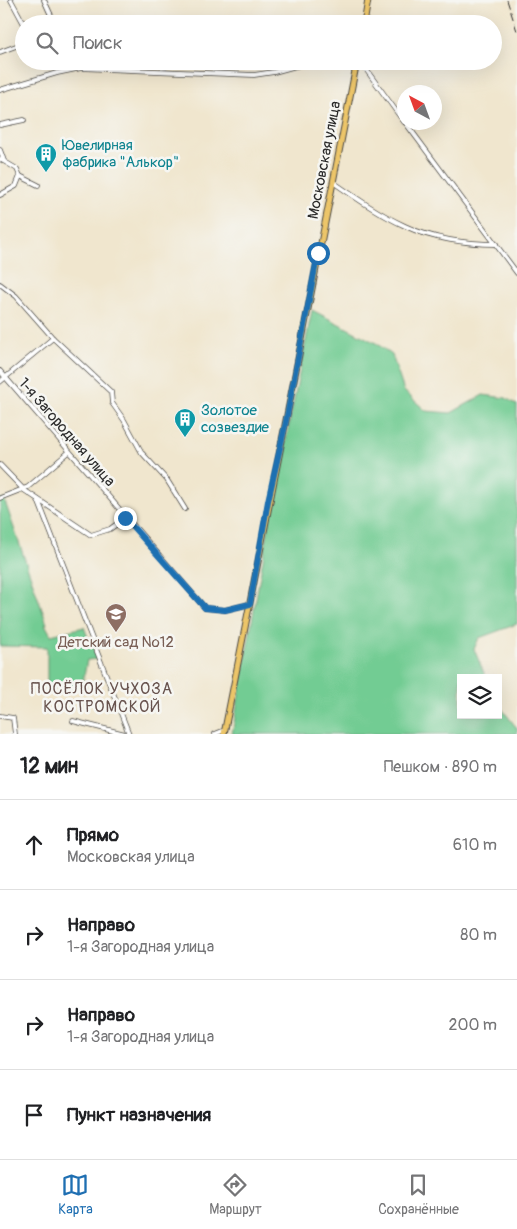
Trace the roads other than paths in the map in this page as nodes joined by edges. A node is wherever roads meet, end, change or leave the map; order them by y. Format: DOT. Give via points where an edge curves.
graph roads {
  1 [pos="11,0"];
  2 [pos="44,0"];
  3 [pos="368,0"];
  4 [pos="19,15"];
  5 [pos="51,15"];
  6 [pos="366,15"];
  7 [pos="15,46"];
  8 [pos="0,52"];
  9 [pos="71,70"];
  10 [pos="151,70"];
  11 [pos="281,70"];
  12 [pos="356,70"];
  13 [pos="365,70"];
  14 [pos="0,90"];
  15 [pos="397,112"];
  16 [pos="24,120"];
  17 [pos="0,126"];
  18 [pos="411,130"];
  19 [pos="0,150"];
  20 [pos="2,160"];
  21 [pos="20,176"];
  22 [pos="333,182"];
  23 [pos="38,185"];
  24 [pos="0,195"];
  25 [pos="496,244"];
  26 [pos="517,273"];
  27 [pos="0,284"];
  28 [pos="53,338"];
  29 [pos="0,371"];
  30 [pos="6,378"];
  31 [pos="0,382"];
  32 [pos="69,452"];
  33 [pos="0,465"];
  34 [pos="24,490"];
  35 [pos="0,498"];
  36 [pos="38,500"];
  37 [pos="185,509"];
  38 [pos="125,518"];
  39 [pos="250,604"];
  40 [pos="0,716"];
  41 [pos="73,721"];
  42 [pos="224,732"];
  43 [pos="15,734"];
  44 [pos="127,734"];
  45 [pos="216,734"];
  1 -- 4 [label="street"];
  2 -- 5 [label="street"];
  3 -- 6 [label="main road"];
  7 -- 8 [label="street"];
  9 -- 14 [label="street"];
  10 -- 11 [label="street" via="254,74"];
  12 -- 22 [label="main road, Московская улица"];
  13 -- 15 [label="street"];
  16 -- 17 [label="street"];
  18 -- 25 [label="street"];
  19 -- 20 [label="street"];
  20 -- 21 [label="street" via="17,168"];
  21 -- 23 [label="street"];
  21 -- 24 [label="street" via="16,186"];
  22 -- 25 [label="street" via="407,227 430,235"];
  22 -- 39 [label="main road, Московская улица"];
  25 -- 26 [label="street"];
  27 -- 28 [label="street" via="16,296"];
  28 -- 30 [label="street"];
  28 -- 37 [label="street" via="111,392 112,403 142,453 167,480"];
  29 -- 30 [label="street, 1-я Загородная улица"];
  30 -- 31 [label="street"];
  30 -- 32 [label="street, 1-я Загородная улица"];
  32 -- 34 [label="street"];
  32 -- 38 [label="street, 1-я Загородная улица"];
  33 -- 34 [label="street"];
  34 -- 35 [label="street"];
  34 -- 36 [label="street"];
  36 -- 38 [label="street" via="91,535 110,529"];
  36 -- 44 [label="street"];
  38 -- 39 [label="street, 1-я Загородная улица" via="205,608 225,610"];
  39 -- 42 [label="main road, Московская улица"];
  40 -- 43 [label="street" via="13,718"];
  41 -- 44 [label="street"];
  42 -- 45 [label="street"];
}
